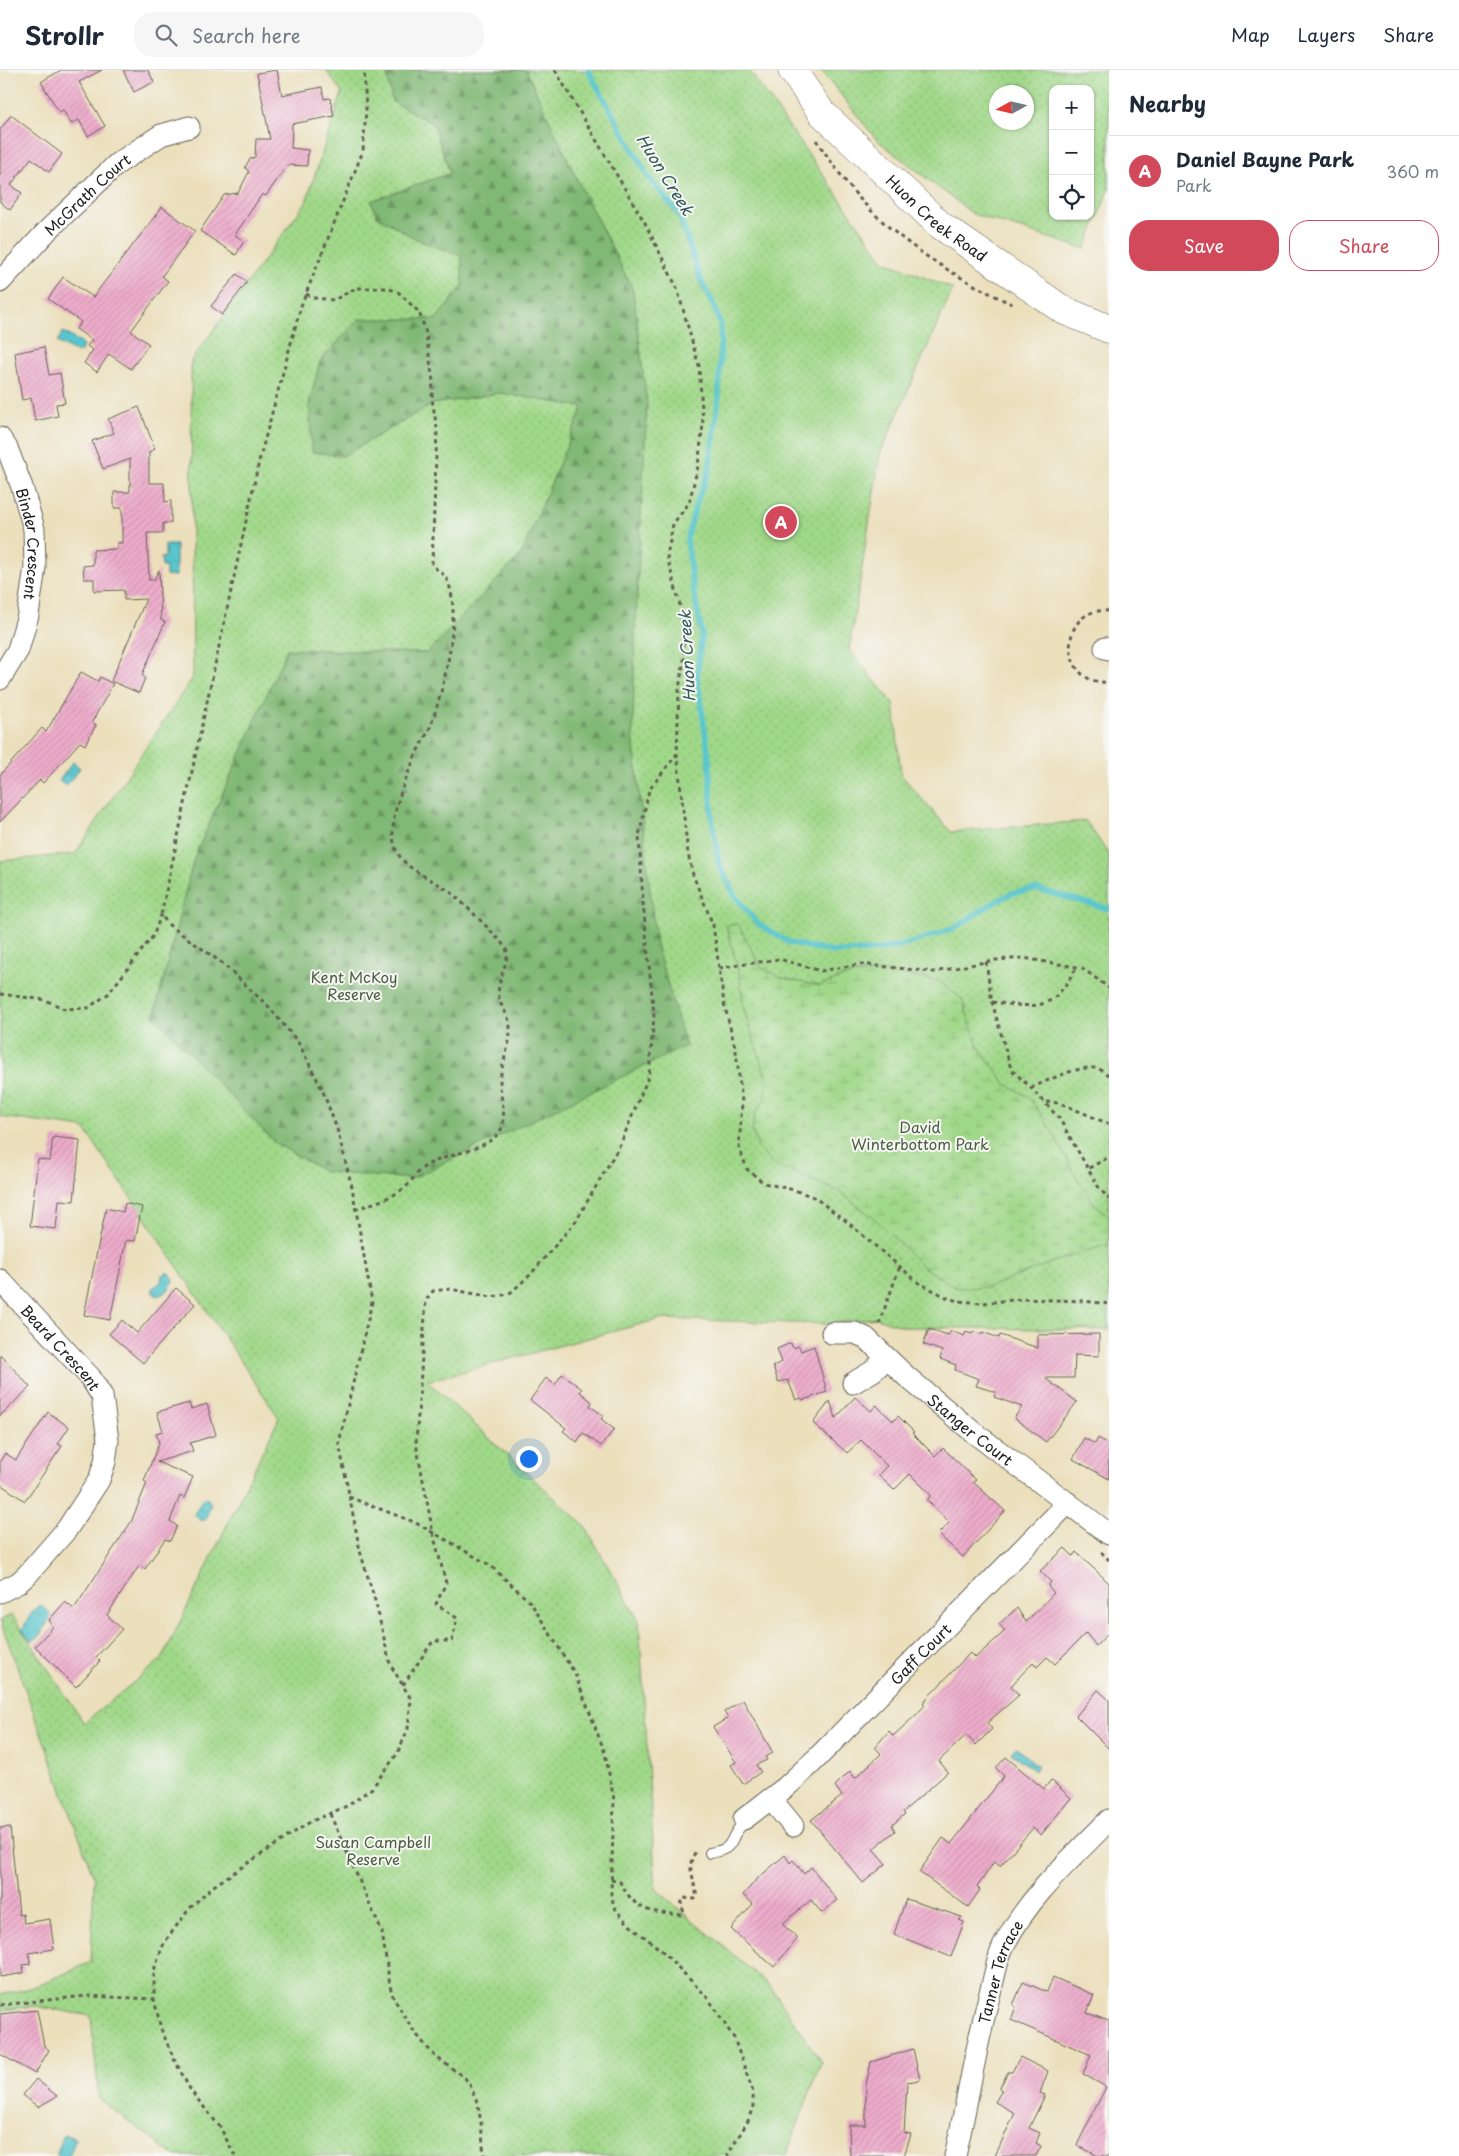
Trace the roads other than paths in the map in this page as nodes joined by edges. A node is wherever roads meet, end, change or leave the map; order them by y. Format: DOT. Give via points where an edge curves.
graph roads {
  1 [pos="792,70"];
  2 [pos="189,127"];
  3 [pos="0,282"];
  4 [pos="1109,328"];
  5 [pos="0,438"];
  6 [pos="0,678"];
  7 [pos="0,1280"];
  8 [pos="832,1333"];
  9 [pos="887,1358"];
  10 [pos="853,1383"];
  11 [pos="1068,1504"];
  12 [pos="1109,1534"];
  13 [pos="0,1592"];
  14 [pos="771,1799"];
  15 [pos="744,1819"];
  16 [pos="1109,1820"];
  17 [pos="793,1826"];
  18 [pos="710,1853"];
  19 [pos="955,2156"];
  1 -- 4 [label="street, Huon Creek Road" via="822,113 940,225 1064,310"];
  2 -- 3 [label="street, McGrath Court" via="161,135 117,164 48,230"];
  5 -- 6 [label="street, Binder Crescent" via="22,487 34,529 35,566 28,615 18,650"];
  7 -- 13 [label="street, Beard Crescent" via="90,1377 102,1396 108,1440 106,1462 99,1480 67,1529 27,1575"];
  8 -- 9 [label="street, Stanger Court" via="864,1336"];
  9 -- 10 [label="street"];
  9 -- 11 [label="street, Stanger Court" via="973,1432"];
  11 -- 12 [label="street, Stanger Court"];
  11 -- 14 [label="street, Gaff Court" via="861,1714"];
  14 -- 15 [label="street, Gaff Court"];
  14 -- 17 [label="street"];
  15 -- 18 [label="lane, Gaff Court" via="732,1844"];
  16 -- 19 [label="street, Tanner Terrace" via="1049,1881 1003,1946 980,2028"];
}
